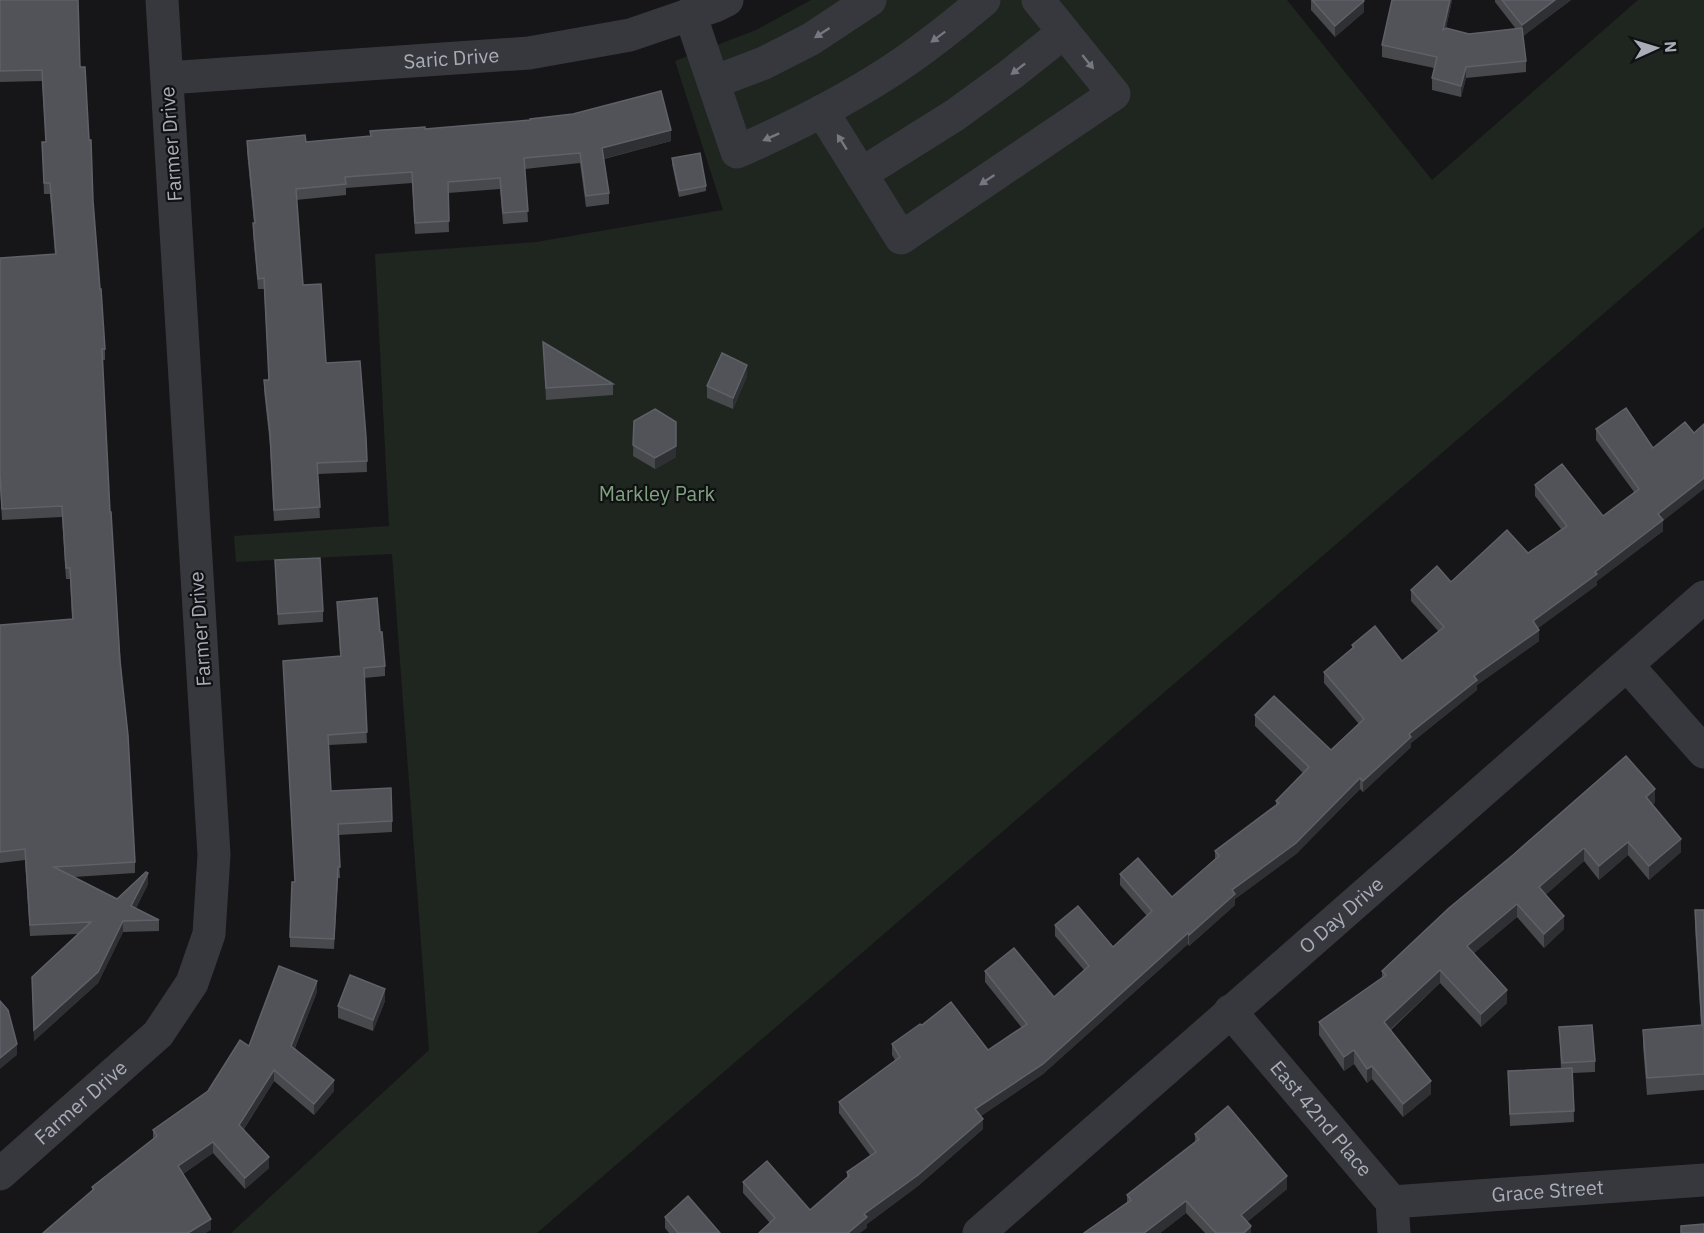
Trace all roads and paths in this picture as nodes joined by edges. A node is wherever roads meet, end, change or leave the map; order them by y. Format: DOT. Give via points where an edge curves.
graph roads {
  1 [pos="162,0"];
  2 [pos="727,0"];
  3 [pos="870,0"];
  4 [pos="984,0"];
  5 [pos="1038,0"];
  6 [pos="690,14"];
  7 [pos="1064,32"];
  8 [pos="166,78"];
  9 [pos="714,82"];
  10 [pos="822,111"];
  11 [pos="861,174"];
  12 [pos="1704,597"];
  13 [pos="1628,665"];
  14 [pos="1704,752"];
  15 [pos="1230,1011"];
  16 [pos="0,1174"];
  17 [pos="1704,1180"];
  18 [pos="1393,1218"];
  19 [pos="979,1233"];
  1 -- 8 [label="street, Farmer Drive"];
  2 -- 6 [label="street, Saric Drive"];
  3 -- 9 [label="street, one-way" via="811,39"];
  4 -- 10 [label="street, one-way" via="907,60"];
  5 -- 7 [label="street"];
  6 -- 8 [label="street, Saric Drive" via="630,35 529,53"];
  6 -- 9 [label="street"];
  7 -- 11 [label="street, one-way" via="955,115"];
  7 -- 11 [label="street, one-way" via="1114,94 901,238"];
  8 -- 16 [label="street, Farmer Drive" via="214,855 209,934 192,983 158,1034"];
  10 -- 9 [label="street, one-way" via="737,152"];
  11 -- 10 [label="street, one-way"];
  12 -- 13 [label="street, O Day Drive"];
  13 -- 14 [label="street"];
  13 -- 15 [label="street, O Day Drive"];
  15 -- 18 [label="street, East 42nd Place"];
  15 -- 19 [label="street, O Day Drive"];
  17 -- 18 [label="street, Grace Street"];
}
